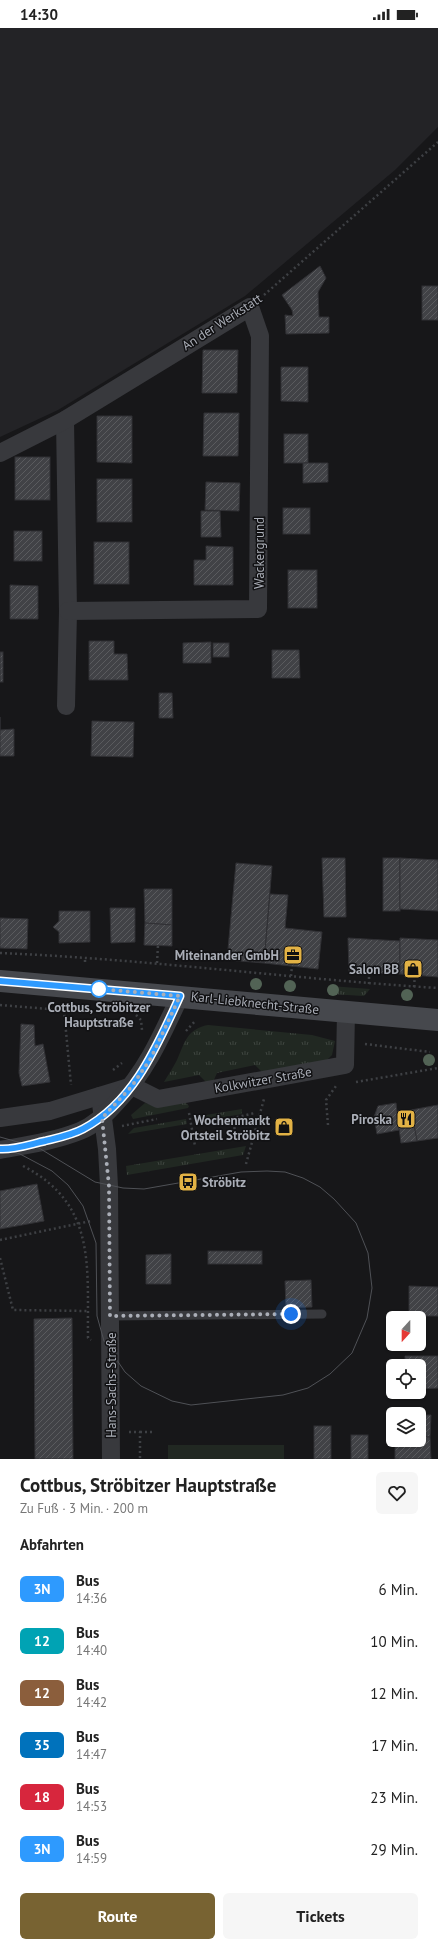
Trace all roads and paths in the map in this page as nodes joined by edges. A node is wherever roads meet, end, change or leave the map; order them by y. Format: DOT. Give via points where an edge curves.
graph roads {
  1 [pos="438,142"];
  2 [pos="250,307"];
  3 [pos="65,420"];
  4 [pos="0,454"];
  5 [pos="68,611"];
  6 [pos="66,706"];
  7 [pos="158,945"];
  8 [pos="0,953"];
  9 [pos="85,957"];
  10 [pos="85,962"];
  11 [pos="157,963"];
  12 [pos="292,966"];
  13 [pos="369,973"];
  14 [pos="415,975"];
  15 [pos="291,976"];
  16 [pos="0,981"];
  17 [pos="369,984"];
  18 [pos="414,987"];
  19 [pos="438,988"];
  20 [pos="180,996"];
  21 [pos="64,1010"];
  22 [pos="132,1011"];
  23 [pos="346,1012"];
  24 [pos="438,1020"];
  25 [pos="139,1037"];
  26 [pos="344,1038"];
  27 [pos="430,1052"];
  28 [pos="126,1059"];
  29 [pos="110,1073"];
  30 [pos="77,1085"];
  31 [pos="336,1085"];
  32 [pos="71,1086"];
  33 [pos="132,1086"];
  34 [pos="64,1088"];
  35 [pos="100,1096"];
  36 [pos="264,1099"];
  37 [pos="189,1113"];
  38 [pos="255,1113"];
  39 [pos="0,1118"];
  40 [pos="102,1118"];
  41 [pos="328,1125"];
  42 [pos="236,1140"];
  43 [pos="195,1146"];
  44 [pos="1,1149"];
  45 [pos="246,1164"];
  46 [pos="22,1166"];
  47 [pos="109,1218"];
  48 [pos="78,1223"];
  49 [pos="0,1240"];
  50 [pos="0,1258"];
  51 [pos="88,1311"];
  52 [pos="322,1314"];
  53 [pos="110,1316"];
  54 [pos="94,1343"];
  55 [pos="140,1432"];
  56 [pos="155,1432"];
  57 [pos="111,1459"];
  1 -- 2 [label="path, An der Werkstatt"];
  2 -- 3 [label="street, An der Werkstatt"];
  2 -- 5 [label="street, Wackergrund" via="260,336 258,609"];
  3 -- 4 [label="street, An der Werkstatt"];
  3 -- 5 [label="street"];
  5 -- 6 [label="street"];
  7 -- 11 [label="path"];
  8 -- 9 [label="path"];
  9 -- 10 [label="path"];
  9 -- 11 [label="path"];
  11 -- 15 [label="path"];
  12 -- 15 [label="path"];
  13 -- 17 [label="path"];
  14 -- 18 [label="path"];
  15 -- 17 [label="path"];
  16 -- 20 [label="main road, Karl-Liebknecht-Straße"];
  17 -- 18 [label="path"];
  18 -- 19 [label="path"];
  20 -- 23 [label="main road, Karl-Liebknecht-Straße"];
  20 -- 33 [label="street" via="151,1058"];
  21 -- 32 [label="path"];
  22 -- 25 [label="path" via="141,1020 142,1031"];
  23 -- 24 [label="main road, Karl-Liebknecht-Straße"];
  23 -- 26 [label="street, Kolkwitzer Straße"];
  26 -- 27 [label="path" via="354,1043"];
  26 -- 33 [label="street, Kolkwitzer Straße" via="345,1065 158,1099"];
  28 -- 29 [label="path"];
  30 -- 32 [label="path"];
  31 -- 41 [label="path" via="326,1100"];
  32 -- 34 [label="path"];
  33 -- 35 [label="street"];
  33 -- 40 [label="street"];
  35 -- 39 [label="street" via="50,1111"];
  35 -- 40 [label="street, Hans-Sachs-Straße"];
  36 -- 45 [label="path"];
  37 -- 43 [label="path"];
  38 -- 42 [label="path" via="233,1118"];
  40 -- 44 [label="street" via="82,1130 62,1137"];
  40 -- 47 [label="street, Hans-Sachs-Straße" via="108,1161"];
  46 -- 48 [label="path" via="41,1175 58,1190"];
  47 -- 48 [label="path"];
  47 -- 53 [label="street, Hans-Sachs-Straße"];
  48 -- 49 [label="path"];
  48 -- 51 [label="path" via="86,1254"];
  50 -- 51 [label="path" via="13,1310"];
  51 -- 54 [label="path" via="88,1338"];
  52 -- 53 [label="lane"];
  53 -- 57 [label="street, Hans-Sachs-Straße"];
  55 -- 56 [label="path"];
}
